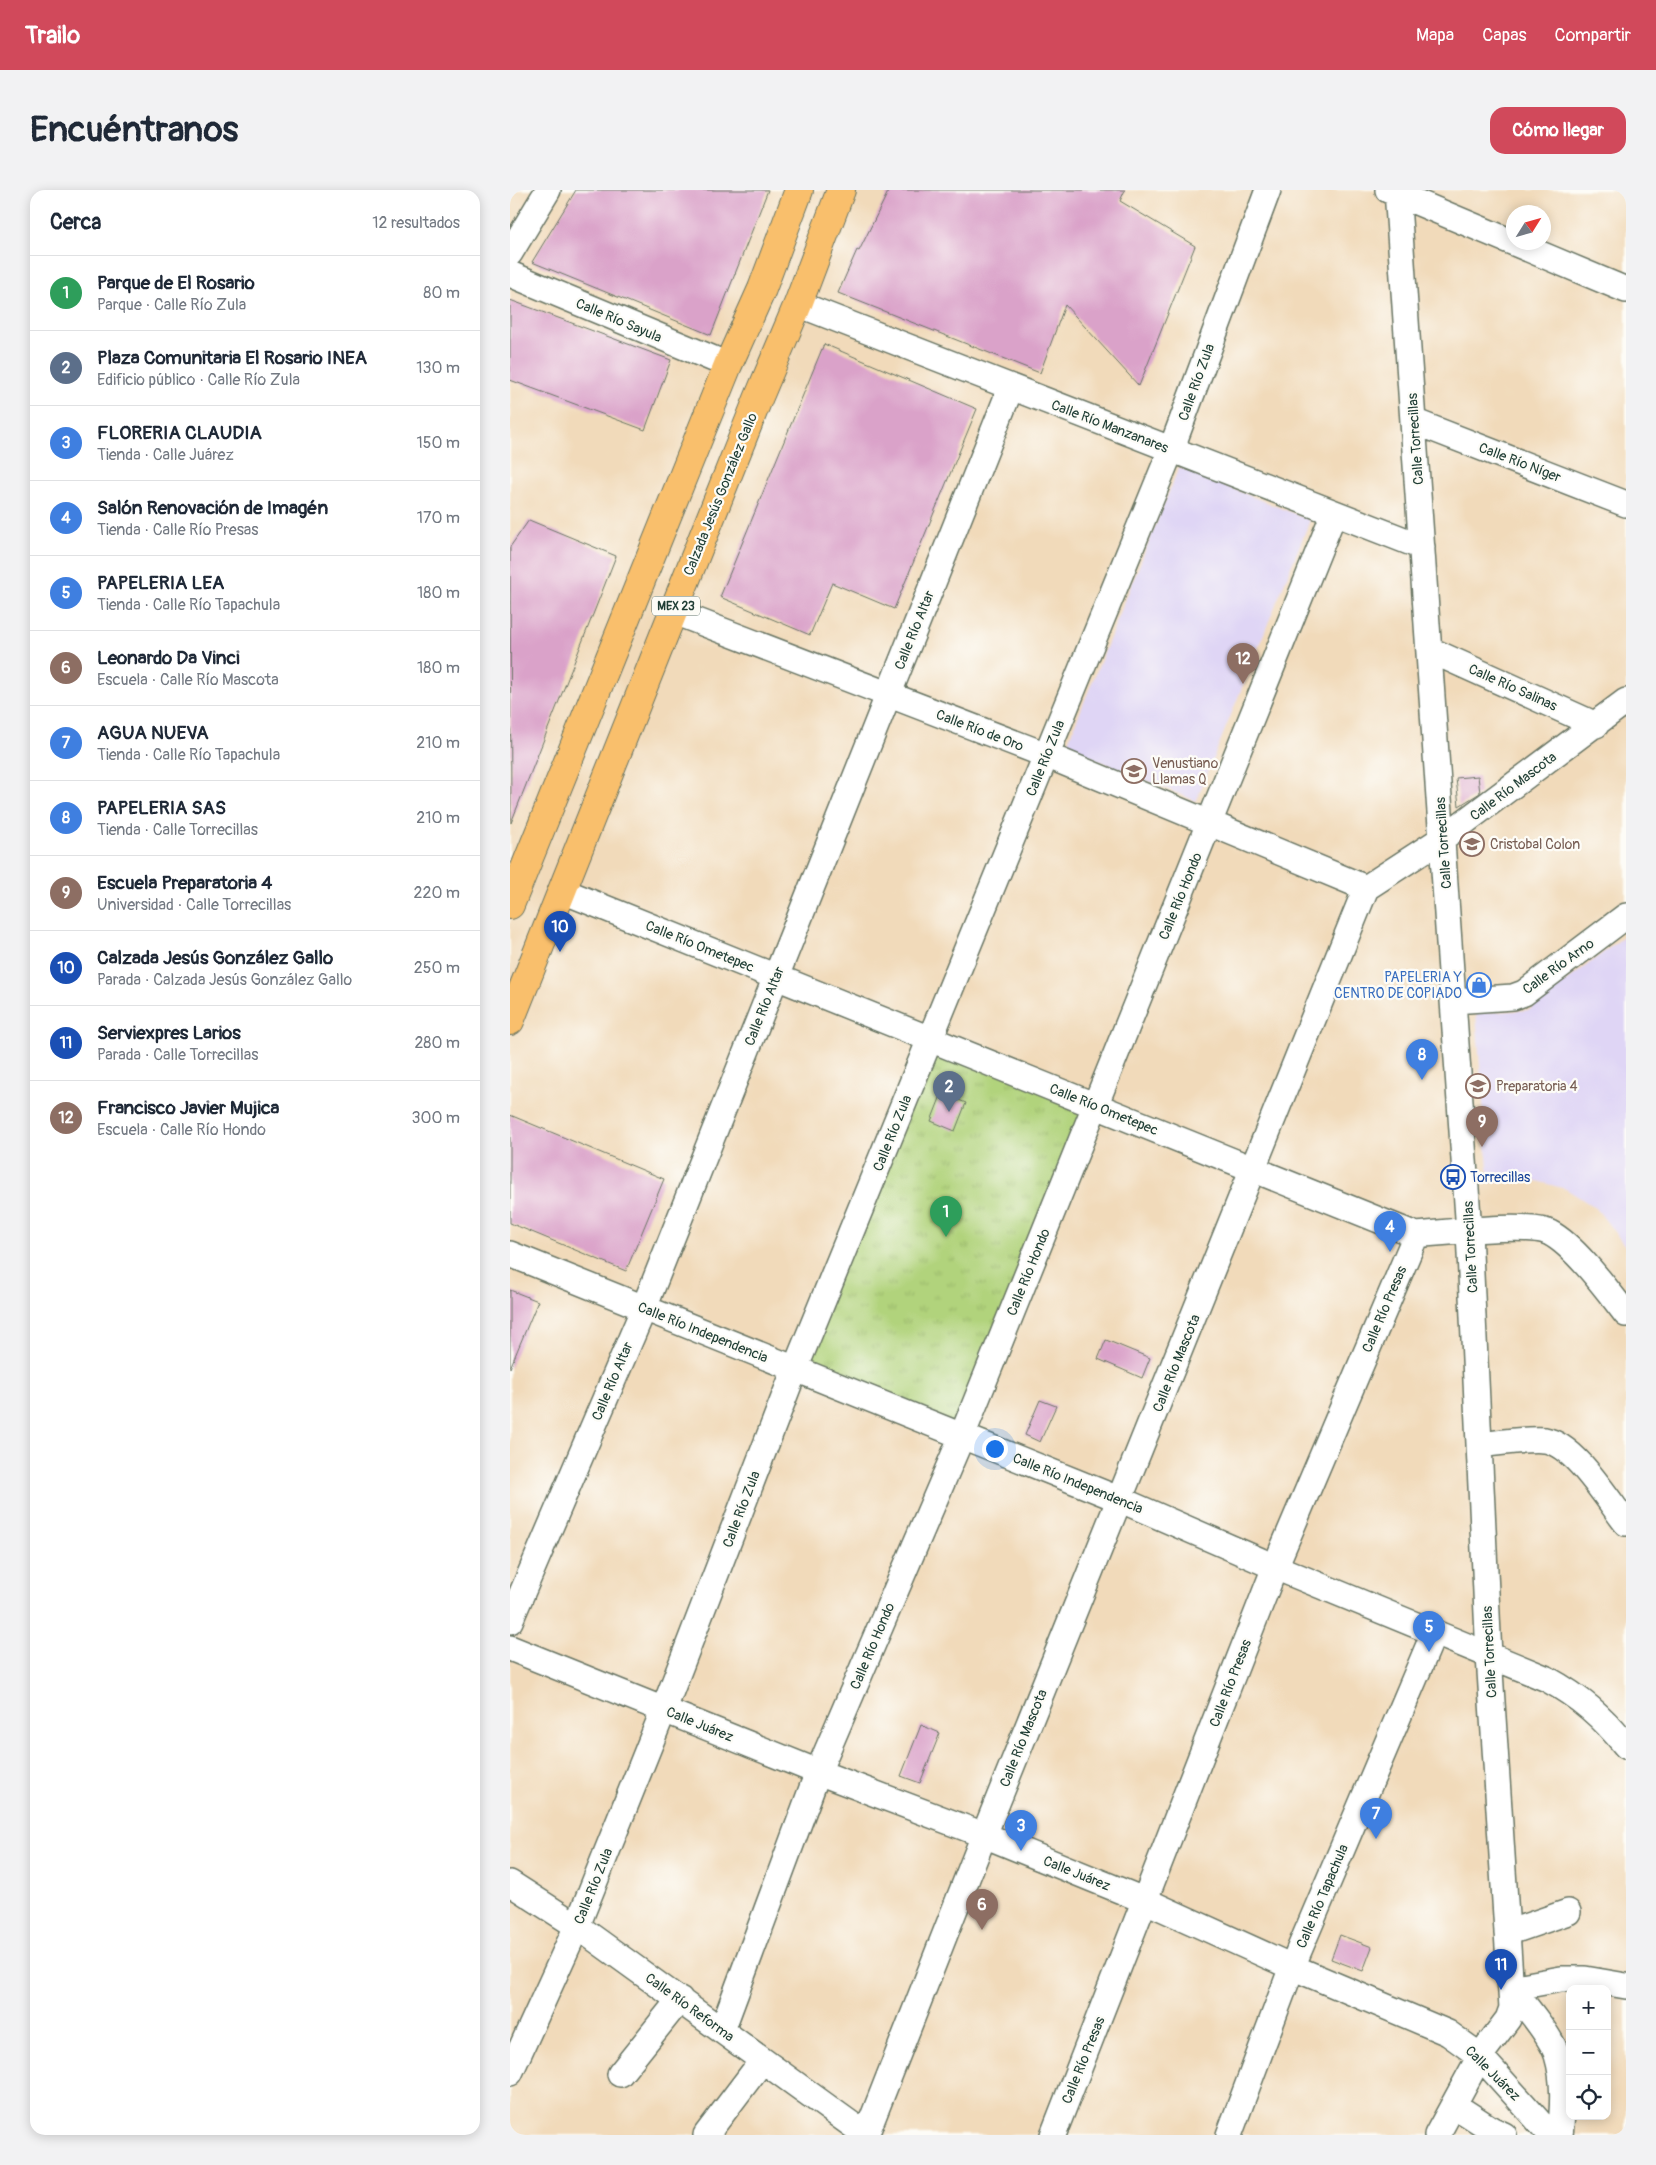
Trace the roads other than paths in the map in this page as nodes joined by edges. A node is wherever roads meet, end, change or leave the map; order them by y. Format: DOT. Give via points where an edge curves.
graph roads {
  1 [pos="548,190"];
  2 [pos="799,190"];
  3 [pos="841,190"];
  4 [pos="1268,190"];
  5 [pos="1394,191"];
  6 [pos="510,253"];
  7 [pos="510,274"];
  8 [pos="762,289"];
  9 [pos="1626,290"];
  10 [pos="798,304"];
  11 [pos="728,366"];
  12 [pos="1011,387"];
  13 [pos="758,399"];
  14 [pos="1414,421"];
  15 [pos="1171,450"];
  16 [pos="1626,504"];
  17 [pos="1334,513"];
  18 [pos="1422,547"];
  19 [pos="674,612"];
  20 [pos="1430,650"];
  21 [pos="888,694"];
  22 [pos="1626,701"];
  23 [pos="1596,725"];
  24 [pos="1046,755"];
  25 [pos="1209,823"];
  26 [pos="1443,838"];
  27 [pos="1366,888"];
  28 [pos="562,890"];
  29 [pos="510,905"];
  30 [pos="1626,916"];
  31 [pos="776,976"];
  32 [pos="1453,1001"];
  33 [pos="510,1021"];
  34 [pos="930,1039"];
  35 [pos="1095,1106"];
  36 [pos="1253,1169"];
  37 [pos="1469,1232"];
  38 [pos="1416,1235"];
  39 [pos="510,1254"];
  40 [pos="644,1308"];
  41 [pos="1624,1308"];
  42 [pos="795,1369"];
  43 [pos="962,1436"];
  44 [pos="1480,1445"];
  45 [pos="1121,1500"];
  46 [pos="1626,1523"];
  47 [pos="1274,1567"];
  48 [pos="510,1621"];
  49 [pos="1434,1633"];
  50 [pos="510,1648"];
  51 [pos="1489,1656"];
  52 [pos="664,1710"];
  53 [pos="1626,1746"];
  54 [pos="818,1772"];
  55 [pos="984,1835"];
  56 [pos="510,1883"];
  57 [pos="1146,1901"];
  58 [pos="1568,1912"];
  59 [pos="577,1926"];
  60 [pos="1507,1934"];
  61 [pos="1292,1967"];
  62 [pos="1626,1986"];
  63 [pos="1511,1988"];
  64 [pos="680,1999"];
  65 [pos="722,2030"];
  66 [pos="1480,2056"];
  67 [pos="762,2061"];
  68 [pos="511,2069"];
  69 [pos="620,2074"];
  70 [pos="1454,2105"];
  71 [pos="854,2132"];
  72 [pos="706,2135"];
  73 [pos="1053,2135"];
  74 [pos="1230,2135"];
  75 [pos="1437,2135"];
  76 [pos="1504,2135"];
  77 [pos="1551,2135"];
  78 [pos="1560,2135"];
  1 -- 6 [label="street"];
  2 -- 8 [label="main road, MEX 23"];
  3 -- 10 [label="main road, Calzada Jesús González Gallo / MEX 23"];
  4 -- 15 [label="street, Calle Río Zula"];
  5 -- 9 [label="street"];
  5 -- 14 [label="street, Calle Torrecillas"];
  7 -- 11 [label="street, Calle Río Sayula"];
  8 -- 11 [label="main road, MEX 23"];
  8 -- 13 [label="main road"];
  10 -- 12 [label="street, Calle Río Manzanares"];
  10 -- 13 [label="main road, Calzada Jesús González Gallo / MEX 23"];
  11 -- 29 [label="main road, MEX 23"];
  12 -- 15 [label="street, Calle Río Manzanares"];
  12 -- 21 [label="street, Calle Río Altar"];
  13 -- 19 [label="main road, Calzada Jesús González Gallo / MEX 23"];
  14 -- 16 [label="street, Calle Río Níger"];
  14 -- 18 [label="street, Calle Torrecillas"];
  15 -- 17 [label="street, Calle Río Manzanares"];
  15 -- 24 [label="street, Calle Río Zula"];
  17 -- 18 [label="street, Calle Río Manzanares"];
  17 -- 25 [label="street, Calle Río Hondo"];
  18 -- 20 [label="street, Calle Torrecillas"];
  19 -- 21 [label="street, Calle Río de Oro"];
  19 -- 28 [label="main road, Calzada Jesús González Gallo / MEX 23"];
  20 -- 23 [label="street, Calle Río Salinas"];
  20 -- 26 [label="street, Calle Torrecillas"];
  21 -- 24 [label="street, Calle Río de Oro"];
  21 -- 31 [label="street, Calle Río Altar"];
  22 -- 23 [label="street, Calle Río Mascota"];
  23 -- 26 [label="street, Calle Río Mascota"];
  24 -- 25 [label="street, Calle Río de Oro"];
  24 -- 34 [label="street, Calle Río Zula"];
  25 -- 27 [label="street, Calle Río de Oro"];
  25 -- 35 [label="street, Calle Río Hondo"];
  26 -- 27 [label="street, Calle Río Mascota"];
  26 -- 32 [label="street, Calle Torrecillas"];
  27 -- 36 [label="street, Calle Río Mascota"];
  28 -- 31 [label="street, Calle Río Ometepec"];
  28 -- 33 [label="main road, Calzada Jesús González Gallo / MEX 23"];
  30 -- 32 [label="street, Calle Río Arno" via="1524,994"];
  31 -- 34 [label="street, Calle Río Ometepec"];
  31 -- 40 [label="street, Calle Río Altar"];
  32 -- 37 [label="street, Calle Torrecillas"];
  34 -- 35 [label="street, Calle Río Ometepec"];
  34 -- 42 [label="street, Calle Río Zula"];
  35 -- 36 [label="street, Calle Río Ometepec"];
  35 -- 43 [label="street, Calle Río Hondo"];
  36 -- 38 [label="street, Calle Río Ometepec"];
  36 -- 45 [label="street, Calle Río Mascota"];
  37 -- 38 [label="street, Calle Río Ometepec"];
  37 -- 41 [label="street, Calle Río Ometepec" via="1529,1228 1549,1232 1578,1256"];
  37 -- 44 [label="street, Calle Torrecillas"];
  38 -- 47 [label="street, Calle Río Presas"];
  39 -- 40 [label="street, Calle Río Independencia"];
  40 -- 42 [label="street, Calle Río Independencia"];
  40 -- 48 [label="street, Calle Río Altar"];
  42 -- 43 [label="street, Calle Río Independencia"];
  42 -- 52 [label="street, Calle Río Zula"];
  43 -- 45 [label="street, Calle Río Independencia"];
  43 -- 54 [label="street, Calle Río Hondo"];
  44 -- 46 [label="street" via="1543,1440 1557,1443 1576,1458"];
  44 -- 51 [label="street, Calle Torrecillas"];
  45 -- 47 [label="street, Calle Río Independencia"];
  45 -- 55 [label="street, Calle Río Mascota"];
  47 -- 49 [label="street, Calle Río Independencia"];
  47 -- 57 [label="street, Calle Río Presas"];
  49 -- 51 [label="street, Calle Río Independencia"];
  49 -- 61 [label="street, Calle Río Tapachula"];
  50 -- 52 [label="street, Calle Juárez"];
  51 -- 53 [label="street, Calle Río Independencia" via="1566,1689 1600,1715"];
  51 -- 60 [label="street, Calle Torrecillas"];
  52 -- 54 [label="street, Calle Juárez"];
  52 -- 59 [label="street, Calle Río Zula"];
  54 -- 55 [label="street, Calle Juárez"];
  54 -- 65 [label="street, Calle Río Hondo"];
  55 -- 57 [label="street, Calle Juárez"];
  55 -- 71 [label="street, Calle Río Mascota"];
  56 -- 59 [label="street, Calle Río Reforma"];
  57 -- 61 [label="street, Calle Juárez"];
  57 -- 73 [label="street, Calle Río Presas"];
  58 -- 60 [label="street"];
  59 -- 64 [label="street, Calle Río Reforma"];
  59 -- 68 [label="street, Calle Río Zula"];
  60 -- 63 [label="street, Calle Torrecillas"];
  61 -- 66 [label="street, Calle Juárez" via="1448,2033"];
  61 -- 74 [label="street, Calle Río Tapachula"];
  62 -- 63 [label="street" via="1585,1979 1561,1979"];
  63 -- 66 [label="street, Calle Torrecillas" via="1512,2008 1508,2019"];
  63 -- 78 [label="street" via="1534,2016 1557,2054 1564,2100"];
  64 -- 65 [label="street, Calle Río Reforma"];
  64 -- 69 [label="street"];
  65 -- 67 [label="street, Calle Río Reforma"];
  66 -- 70 [label="street"];
  66 -- 77 [label="street, Calle Juárez"];
  67 -- 71 [label="street, Calle Río Reforma"];
  67 -- 72 [label="street"];
  70 -- 75 [label="street"];
  70 -- 76 [label="street"];
}
